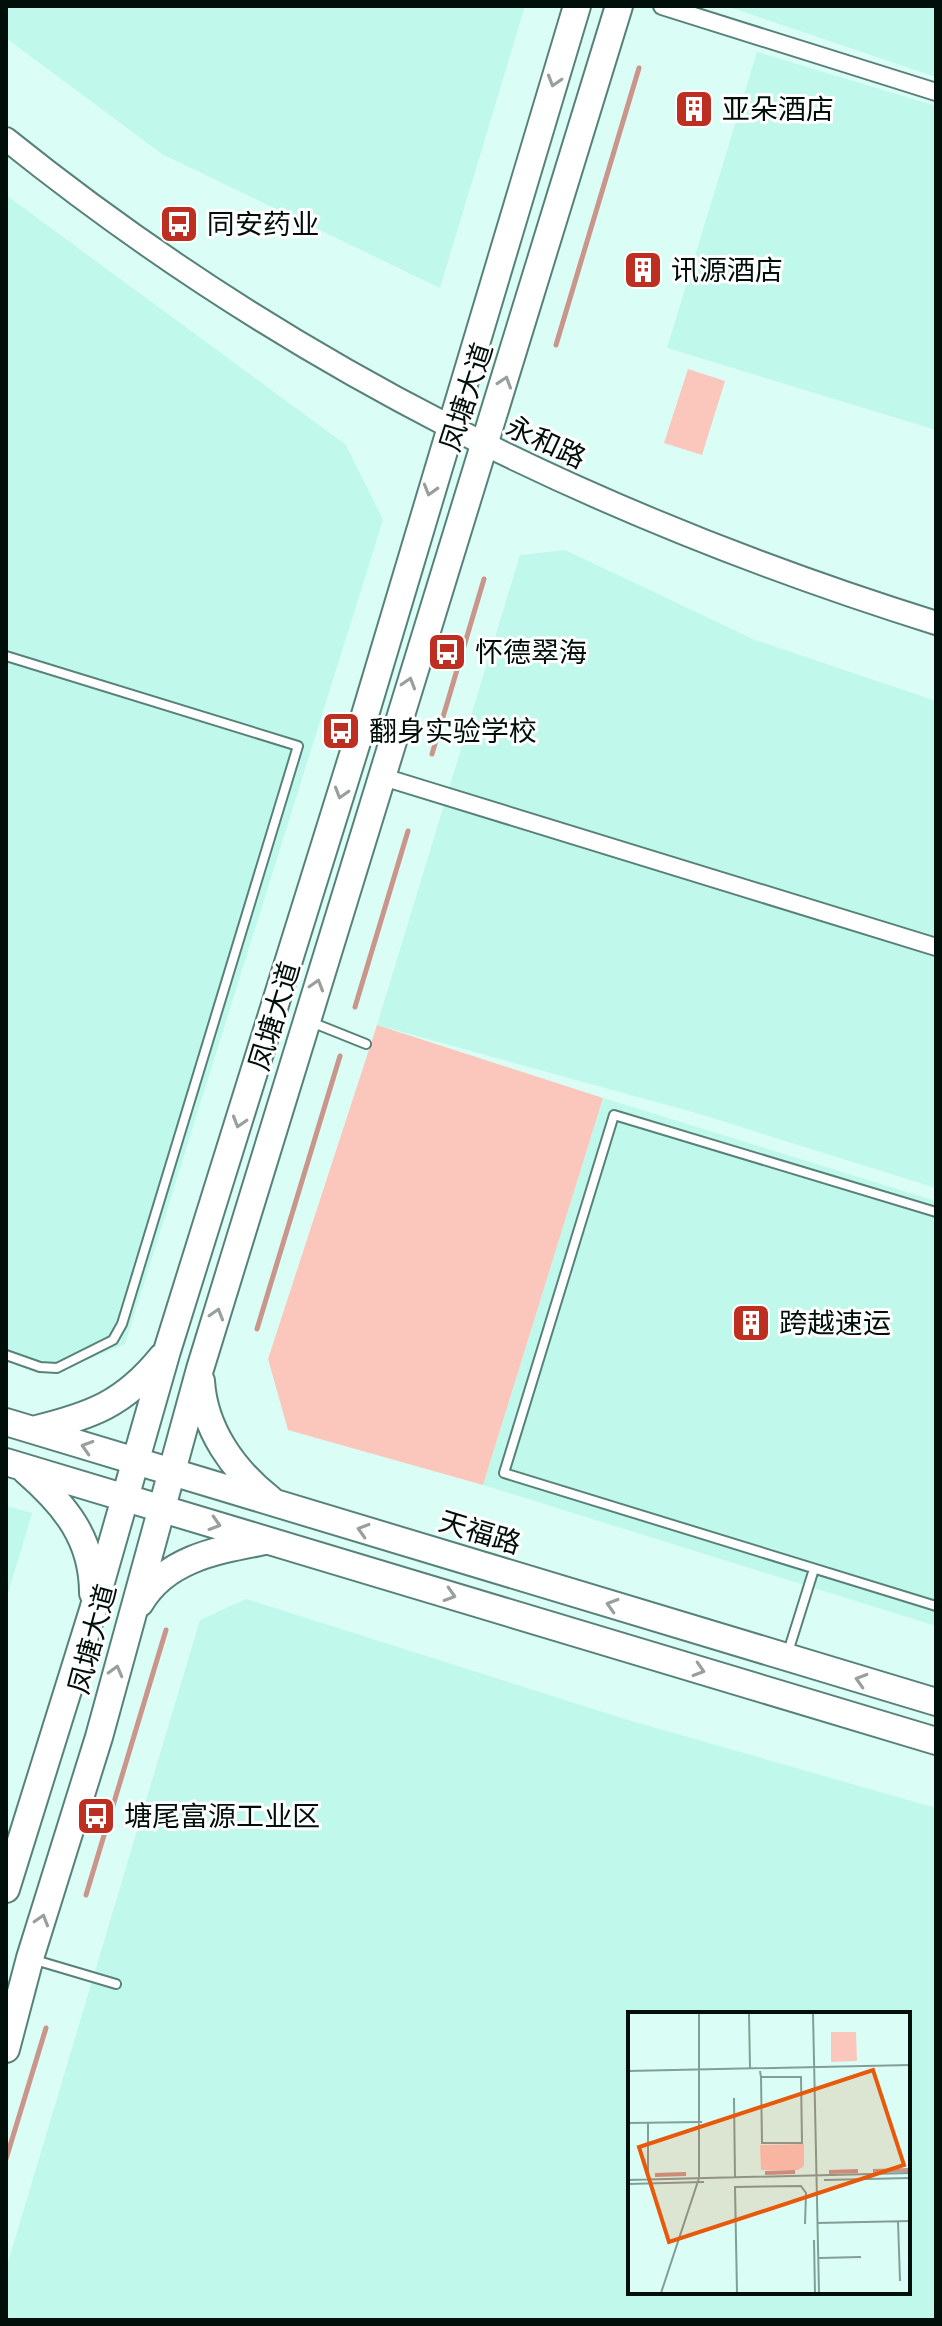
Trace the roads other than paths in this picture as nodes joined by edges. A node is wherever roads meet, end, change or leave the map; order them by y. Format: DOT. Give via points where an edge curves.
graph roads {
  1 [pos="577,6"];
  2 [pos="619,6"];
  3 [pos="662,6"];
  4 [pos="936,92"];
  5 [pos="6,139"];
  6 [pos="448,427"];
  7 [pos="484,446"];
  8 [pos="936,623"];
  9 [pos="6,656"];
  10 [pos="380,776"];
  11 [pos="936,947"];
  12 [pos="306,1020"];
  13 [pos="366,1044"];
  14 [pos="936,1212"];
  15 [pos="167,1351"];
  16 [pos="6,1355"];
  17 [pos="200,1369"];
  18 [pos="6,1422"];
  19 [pos="33,1431"];
  20 [pos="135,1462"];
  21 [pos="13,1464"];
  22 [pos="172,1473"];
  23 [pos="125,1497"];
  24 [pos="275,1504"];
  25 [pos="162,1508"];
  26 [pos="268,1540"];
  27 [pos="814,1569"];
  28 [pos="936,1606"];
  29 [pos="93,1610"];
  30 [pos="127,1632"];
  31 [pos="786,1657"];
  32 [pos="936,1702"];
  33 [pos="936,1741"];
  34 [pos="6,1889"];
  35 [pos="30,1958"];
  36 [pos="116,1984"];
  37 [pos="6,2049"];
  1 -- 6 [label="main road, 凤塘大道, one-way"];
  7 -- 2 [label="main road, 凤塘大道, one-way"];
  3 -- 4 [label="street"];
  5 -- 6 [label="street, 永和路" via="248,314"];
  6 -- 7 [label="street, 永和路"];
  6 -- 15 [label="main road, 凤塘大道, one-way" via="356,745"];
  7 -- 8 [label="street, 永和路" via="652,523 808,583"];
  10 -- 7 [label="main road, 凤塘大道, one-way"];
  9 -- 16 [label="lane" via="298,746 122,1324 113,1340 57,1368"];
  10 -- 11 [label="street"];
  12 -- 10 [label="main road, 凤塘大道, one-way"];
  12 -- 13 [label="lane"];
  17 -- 12 [label="main road, 凤塘大道, one-way"];
  14 -- 27 [label="lane" via="614,1115 504,1473"];
  15 -- 19 [label="main road" via="131,1392 113,1404"];
  15 -- 20 [label="main road, 凤塘大道"];
  17 -- 22 [label="main road, 凤塘大道"];
  17 -- 24 [label="main road" via="217,1437 247,1481"];
  18 -- 19 [label="main road, 天福路"];
  20 -- 19 [label="main road, 天福路, one-way"];
  20 -- 22 [label="main road, 天福路"];
  20 -- 23 [label="main road, 凤塘大道"];
  21 -- 23 [label="main road"];
  21 -- 29 [label="main road" via="63,1505 77,1526 93,1578"];
  22 -- 24 [label="main road, 天福路"];
  22 -- 25 [label="main road, 凤塘大道"];
  23 -- 25 [label="main road"];
  23 -- 29 [label="main road, 凤塘大道"];
  31 -- 24 [label="main road, 天福路, one-way"];
  25 -- 26 [label="main road, one-way"];
  25 -- 30 [label="main road, 凤塘大道"];
  26 -- 30 [label="main road" via="207,1554 172,1569 142,1599"];
  26 -- 33 [label="main road, one-way"];
  27 -- 28 [label="lane"];
  27 -- 31 [label="lane"];
  29 -- 34 [label="main road, 凤塘大道"];
  35 -- 30 [label="main road, 凤塘大道, one-way"];
  32 -- 31 [label="main road, 天福路, one-way"];
  35 -- 36 [label="lane"];
  35 -- 37 [label="main road, 凤塘大道"];
}
